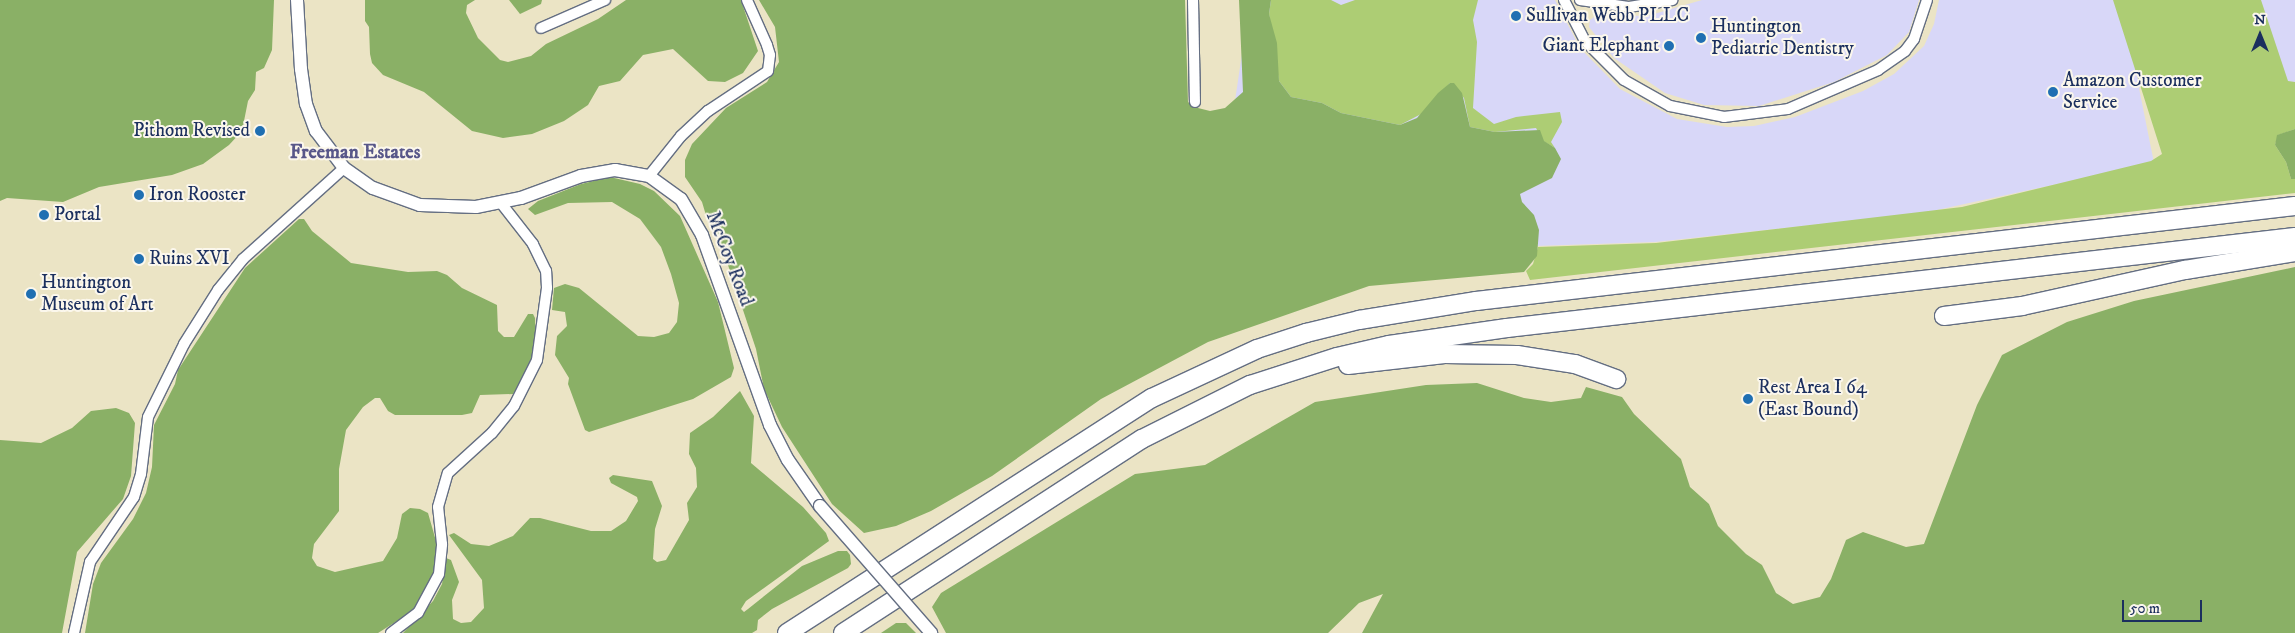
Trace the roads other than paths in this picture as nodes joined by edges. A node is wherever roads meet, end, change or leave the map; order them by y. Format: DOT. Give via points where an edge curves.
graph roads {
  1 [pos="297,0"];
  2 [pos="604,0"];
  3 [pos="747,0"];
  4 [pos="1193,0"];
  5 [pos="1564,0"];
  6 [pos="1580,0"];
  7 [pos="1672,0"];
  8 [pos="1927,0"];
  9 [pos="541,28"];
  10 [pos="1195,102"];
  11 [pos="344,168"];
  12 [pos="649,176"];
  13 [pos="500,203"];
  14 [pos="2295,206"];
  15 [pos="2295,237"];
  16 [pos="2295,252"];
  17 [pos="1944,316"];
  18 [pos="1286,372"];
  19 [pos="1616,379"];
  20 [pos="74,633"];
  21 [pos="391,633"];
  22 [pos="787,633"];
  23 [pos="843,633"];
  24 [pos="931,633"];
  1 -- 11 [label="street, McCoy Road" via="306,104 320,139"];
  2 -- 9 [label="street"];
  3 -- 12 [label="street" via="767,44 770,55 768,71 708,111 681,136"];
  4 -- 10 [label="street"];
  5 -- 8 [label="street" via="1585,41 1624,80 1670,106 1724,117 1788,109 1878,70 1905,51 1914,39"];
  6 -- 7 [label="street" via="1629,7"];
  11 -- 13 [label="street, McCoy Road" via="373,188 420,205 447,208"];
  11 -- 20 [label="street" via="244,259 184,344 148,417 141,474 134,498 88,567"];
  12 -- 13 [label="street, McCoy Road" via="629,170 599,171"];
  12 -- 24 [label="street, McCoy Road, bridge" via="681,199 696,221 763,409 788,460 814,498"];
  13 -- 21 [label="street" via="533,244 546,271 548,288 537,360 503,419 448,473 438,507 442,544 439,574 418,613"];
  14 -- 22 [label="highway" via="1476,301 1359,320 1306,333 1257,349 1152,398"];
  15 -- 18 [label="highway" via="1439,337 1346,355"];
  16 -- 17 [label="highway" via="2186,270 2022,306"];
  18 -- 19 [label="highway" via="1395,358 1482,354 1560,361"];
  18 -- 23 [label="highway" via="1216,400 1142,439"];
}
